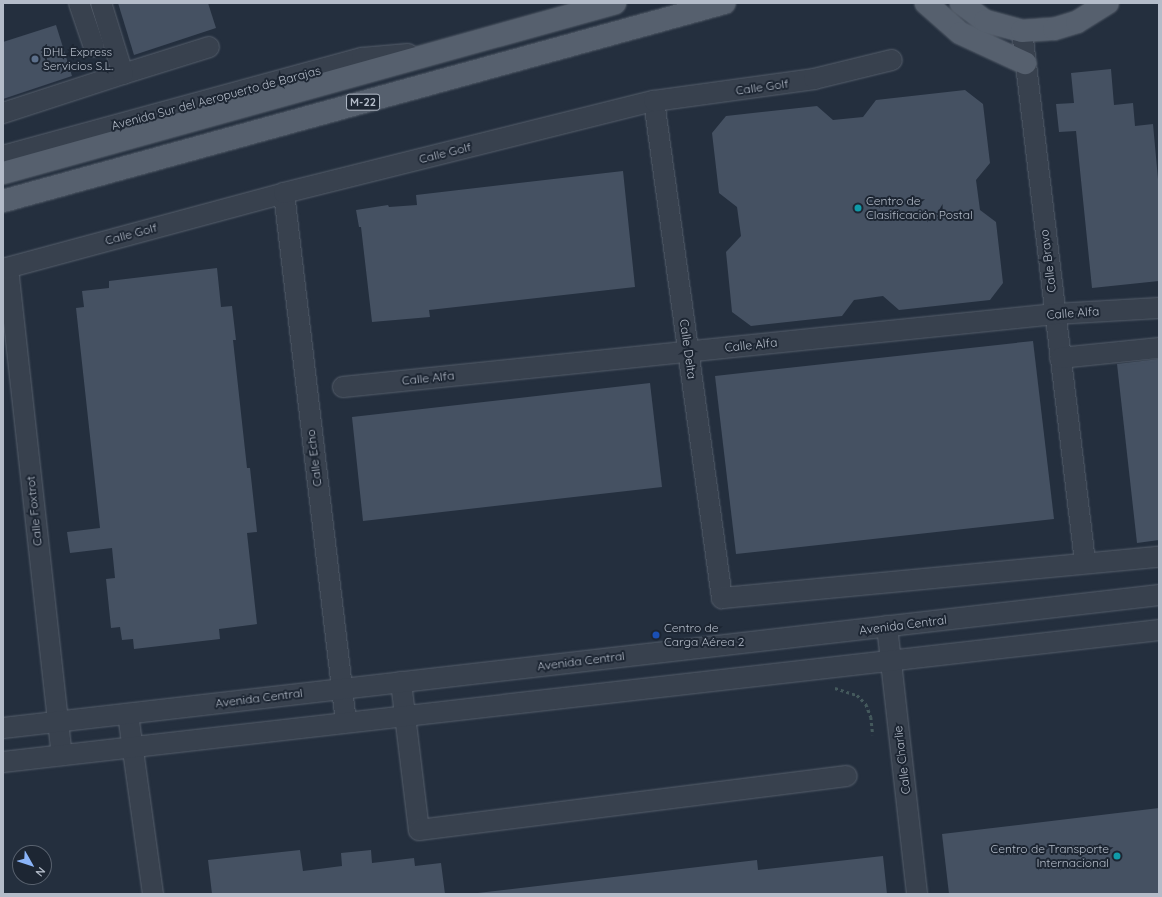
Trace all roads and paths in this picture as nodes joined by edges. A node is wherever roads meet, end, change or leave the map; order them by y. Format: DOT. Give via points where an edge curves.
graph roads {
  1 [pos="79,3"];
  2 [pos="101,3"];
  3 [pos="615,3"];
  4 [pos="724,3"];
  5 [pos="926,3"];
  6 [pos="961,3"];
  7 [pos="1108,3"];
  8 [pos="1022,31"];
  9 [pos="209,46"];
  10 [pos="94,47"];
  11 [pos="432,52"];
  12 [pos="892,60"];
  13 [pos="1024,63"];
  14 [pos="123,74"];
  15 [pos="654,101"];
  16 [pos="3,113"];
  17 [pos="3,156"];
  18 [pos="3,173"];
  19 [pos="284,193"];
  20 [pos="3,201"];
  21 [pos="5,269"];
  22 [pos="1159,308"];
  23 [pos="1055,314"];
  24 [pos="1159,348"];
  25 [pos="688,351"];
  26 [pos="1060,358"];
  27 [pos="343,387"];
  28 [pos="1159,557"];
  29 [pos="1085,562"];
  30 [pos="1159,595"];
  31 [pos="887,626"];
  32 [pos="1159,630"];
  33 [pos="891,660"];
  34 [pos="401,682"];
  35 [pos="832,688"];
  36 [pos="341,689"];
  37 [pos="128,714"];
  38 [pos="405,716"];
  39 [pos="57,722"];
  40 [pos="346,722"];
  41 [pos="3,728"];
  42 [pos="873,735"];
  43 [pos="132,747"];
  44 [pos="62,755"];
  45 [pos="3,762"];
  46 [pos="847,776"];
  47 [pos="153,894"];
  48 [pos="917,894"];
  1 -- 10 [label="street"];
  2 -- 14 [label="street"];
  3 -- 11 [label="main road, M-22"];
  4 -- 20 [label="main road, M-22"];
  5 -- 13 [label="main road" via="960,33"];
  6 -- 8 [label="main road" via="986,22"];
  7 -- 8 [label="main road" via="1077,22 1054,29"];
  8 -- 13 [label="street, Calle Bravo"];
  9 -- 14 [label="street"];
  11 -- 17 [label="street, Avenida Sur del Aeropuerto de Barajas" via="362,58"];
  11 -- 18 [label="main road, M-22"];
  12 -- 15 [label="street, Calle Golf" via="814,79"];
  13 -- 23 [label="street, Calle Bravo"];
  14 -- 16 [label="street"];
  15 -- 19 [label="street, Calle Golf"];
  15 -- 25 [label="street, Calle Delta"];
  19 -- 21 [label="street, Calle Golf"];
  19 -- 36 [label="street, Calle Echo"];
  21 -- 39 [label="street, Calle Foxtrot"];
  22 -- 23 [label="street, Calle Alfa"];
  23 -- 25 [label="street, Calle Alfa"];
  23 -- 26 [label="street, Calle Bravo"];
  24 -- 26 [label="street"];
  25 -- 27 [label="street, Calle Alfa"];
  25 -- 29 [label="street, Calle Delta" via="722,598"];
  26 -- 29 [label="street, Calle Bravo"];
  28 -- 29 [label="street"];
  30 -- 31 [label="street, Avenida Central"];
  31 -- 33 [label="street, Calle Charlie"];
  31 -- 34 [label="street, Avenida Central"];
  32 -- 33 [label="street"];
  33 -- 38 [label="street"];
  33 -- 48 [label="street, Calle Charlie"];
  34 -- 36 [label="street, Avenida Central"];
  34 -- 38 [label="street"];
  35 -- 42 [label="path" via="845,689 866,704 871,717"];
  36 -- 37 [label="street, Avenida Central"];
  36 -- 40 [label="street, Calle Echo"];
  37 -- 39 [label="street, Avenida Central"];
  37 -- 43 [label="street"];
  38 -- 40 [label="street"];
  38 -- 46 [label="street" via="419,830"];
  39 -- 41 [label="street, Avenida Central"];
  39 -- 44 [label="street, Calle Foxtrot"];
  40 -- 43 [label="street"];
  43 -- 44 [label="street"];
  43 -- 47 [label="street"];
  44 -- 45 [label="street"];
}
